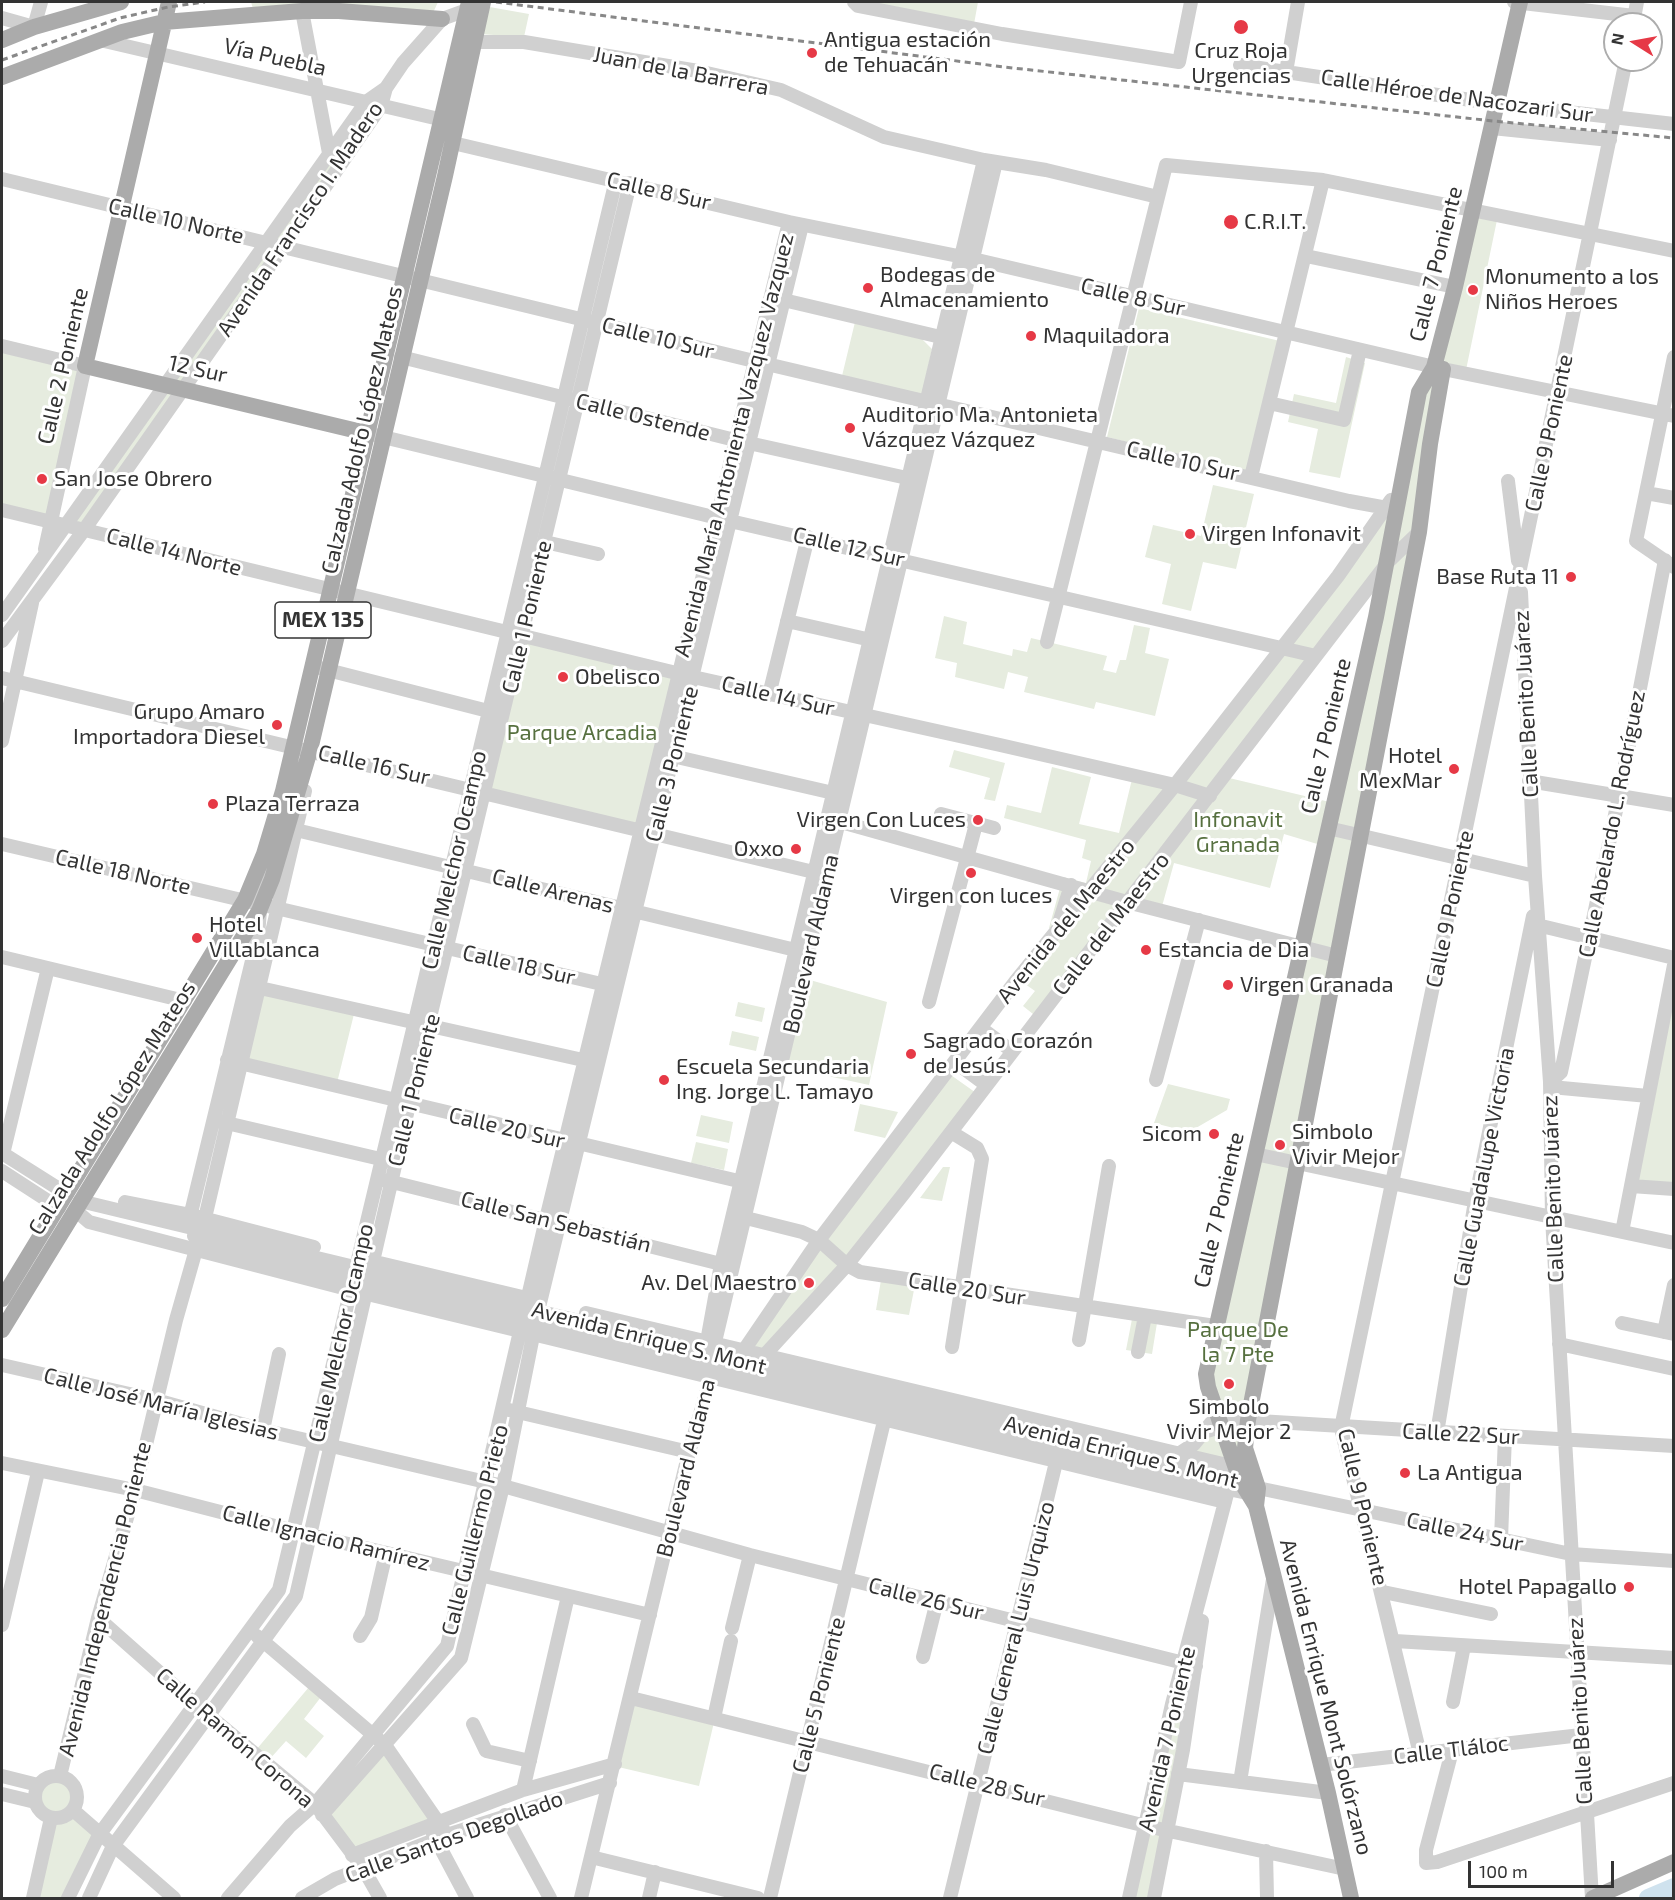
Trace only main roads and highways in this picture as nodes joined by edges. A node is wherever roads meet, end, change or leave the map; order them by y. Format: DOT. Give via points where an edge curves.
graph roads {
  1 [pos="121,2"];
  2 [pos="169,2"];
  3 [pos="1520,2"];
  4 [pos="474,4"];
  5 [pos="442,19"];
  6 [pos="164,22"];
  7 [pos="2,40"];
  8 [pos="2,77"];
  9 [pos="453,143"];
  10 [pos="86,366"];
  11 [pos="1438,368"];
  12 [pos="366,433"];
  13 [pos="73,1202"];
  14 [pos="2,1299"];
  15 [pos="2,1330"];
  16 [pos="1242,1486"];
  17 [pos="1674,1862"];
  18 [pos="1351,1899"];
  19 [pos="1592,1899"];
  1 -- 7 [label="main road"];
  2 -- 6 [label="main road, Calle 2 Poniente"];
  3 -- 11 [label="main road, Calle 7 Poniente"];
  4 -- 9 [label="main road, Calzada Adolfo López Mateos / MEX 135" via="475,42"];
  4 -- 9 [label="main road" via="445,128"];
  4 -- 12 [label="main road, Calzada Adolfo López Mateos / MEX 135" via="439,119"];
  5 -- 6 [label="main road, Vía Puebla" via="302,11"];
  6 -- 8 [label="main road, Vía Puebla" via="100,40"];
  6 -- 10 [label="main road, Calle 2 Poniente"];
  9 -- 13 [label="main road, Calzada Adolfo López Mateos / MEX 135" via="312,751 272,879 270,906"];
  10 -- 12 [label="main road, 12 Sur"];
  11 -- 16 [label="main road, Calle 7 Poniente" via="1419,532 1248,1420"];
  11 -- 16 [label="main road, Calle 7 Poniente" via="1419,392 1388,562 1215,1326 1206,1381 1213,1400 1214,1429"];
  12 -- 13 [label="main road, Calzada Adolfo López Mateos / MEX 135" via="264,854 244,900"];
  13 -- 14 [label="main road, Calzada Adolfo López Mateos / MEX 135"];
  13 -- 15 [label="main road, Calzada Adolfo López Mateos / MEX 135"];
  16 -- 18 [label="main road, Avenida Enrique Mont Solórzano" via="1274,1574"];
  17 -- 19 [label="main road"];
}
